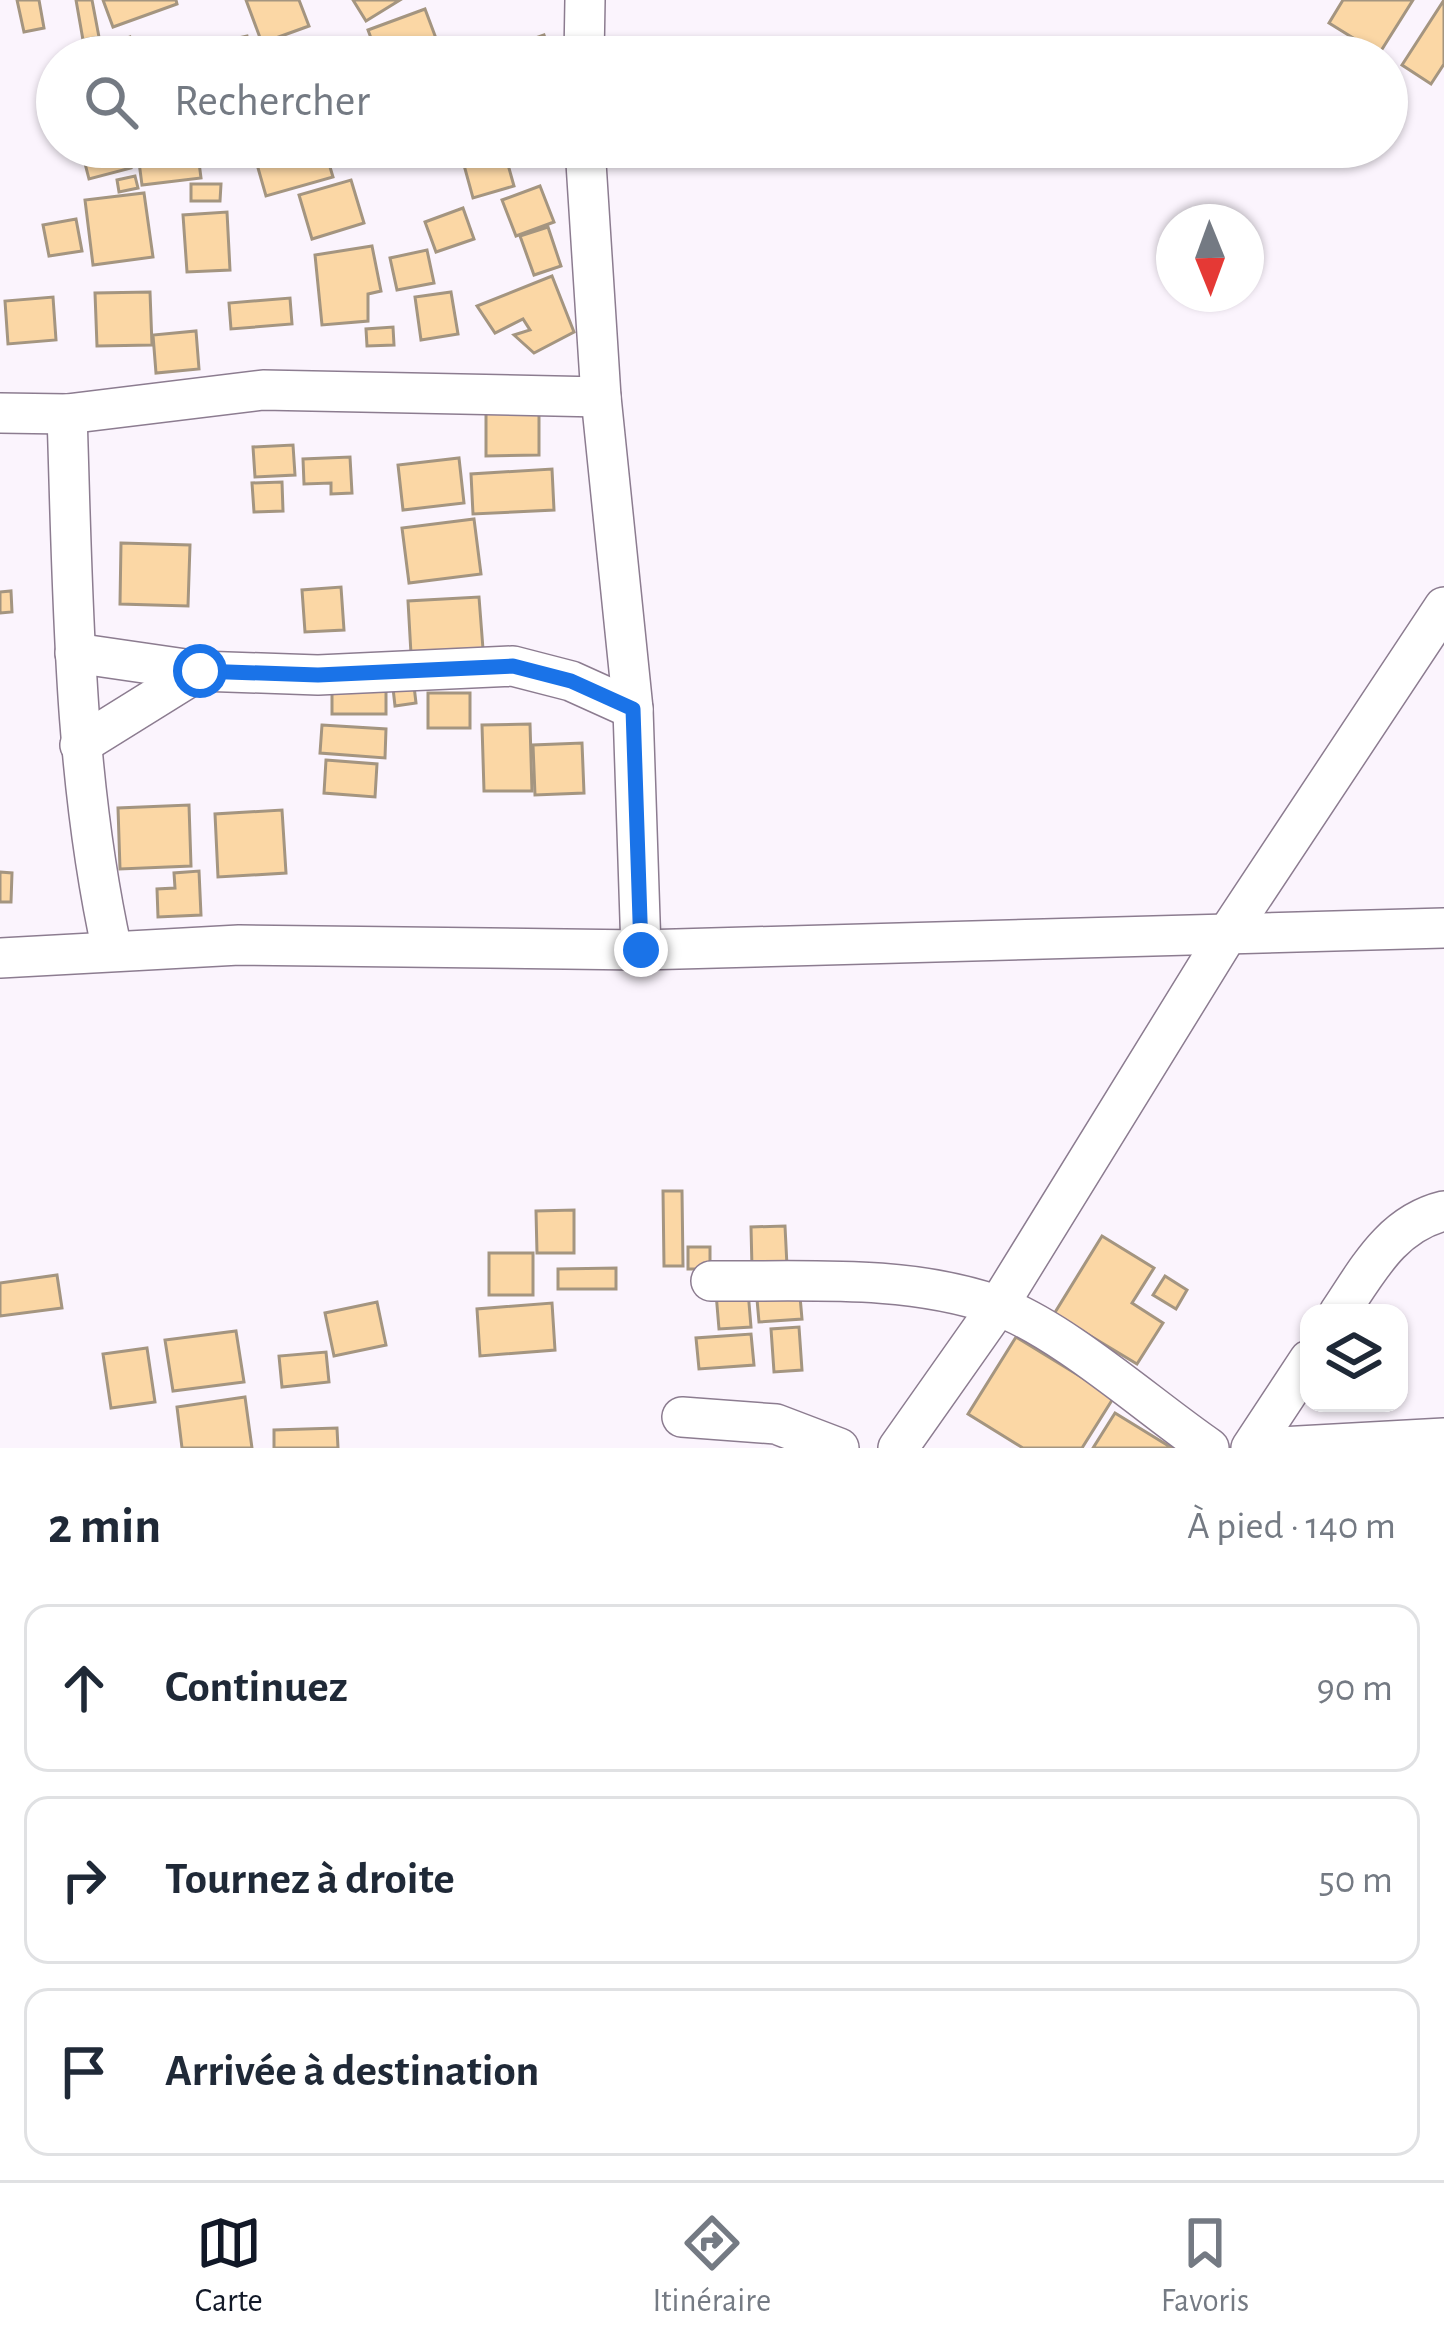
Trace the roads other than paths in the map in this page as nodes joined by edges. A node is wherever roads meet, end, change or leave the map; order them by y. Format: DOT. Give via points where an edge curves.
graph roads {
  1 [pos="585,0"];
  2 [pos="584,36"];
  3 [pos="586,168"];
  4 [pos="601,397"];
  5 [pos="0,413"];
  6 [pos="67,414"];
  7 [pos="1444,607"];
  8 [pos="75,653"];
  9 [pos="200,671"];
  10 [pos="633,709"];
  11 [pos="80,745"];
  12 [pos="1444,928"];
  13 [pos="1228,933"];
  14 [pos="112,950"];
  15 [pos="641,950"];
  16 [pos="0,958"];
  17 [pos="1444,1211"];
  18 [pos="710,1281"];
  19 [pos="1346,1304"];
  20 [pos="998,1306"];
  21 [pos="1300,1374"];
  22 [pos="682,1417"];
  23 [pos="1444,1438"];
  24 [pos="839,1448"];
  25 [pos="898,1448"];
  26 [pos="1209,1448"];
  27 [pos="1251,1448"];
  28 [pos="1262,1448"];
  1 -- 2 [label="street"];
  3 -- 4 [label="street"];
  4 -- 6 [label="street" via="263,390"];
  4 -- 10 [label="street"];
  5 -- 6 [label="street"];
  6 -- 8 [label="street"];
  7 -- 13 [label="street"];
  8 -- 9 [label="street"];
  8 -- 11 [label="street"];
  9 -- 10 [label="street" via="513,666"];
  9 -- 11 [label="street"];
  10 -- 15 [label="street"];
  11 -- 14 [label="street"];
  12 -- 13 [label="street"];
  13 -- 15 [label="street"];
  13 -- 20 [label="street"];
  14 -- 15 [label="street"];
  14 -- 16 [label="street"];
  17 -- 19 [label="street" via="1396,1233"];
  18 -- 20 [label="street" via="865,1283"];
  20 -- 25 [label="street"];
  20 -- 26 [label="street" via="1105,1370"];
  21 -- 27 [label="street"];
  22 -- 24 [label="street" via="776,1424"];
  23 -- 28 [label="street"];
}
